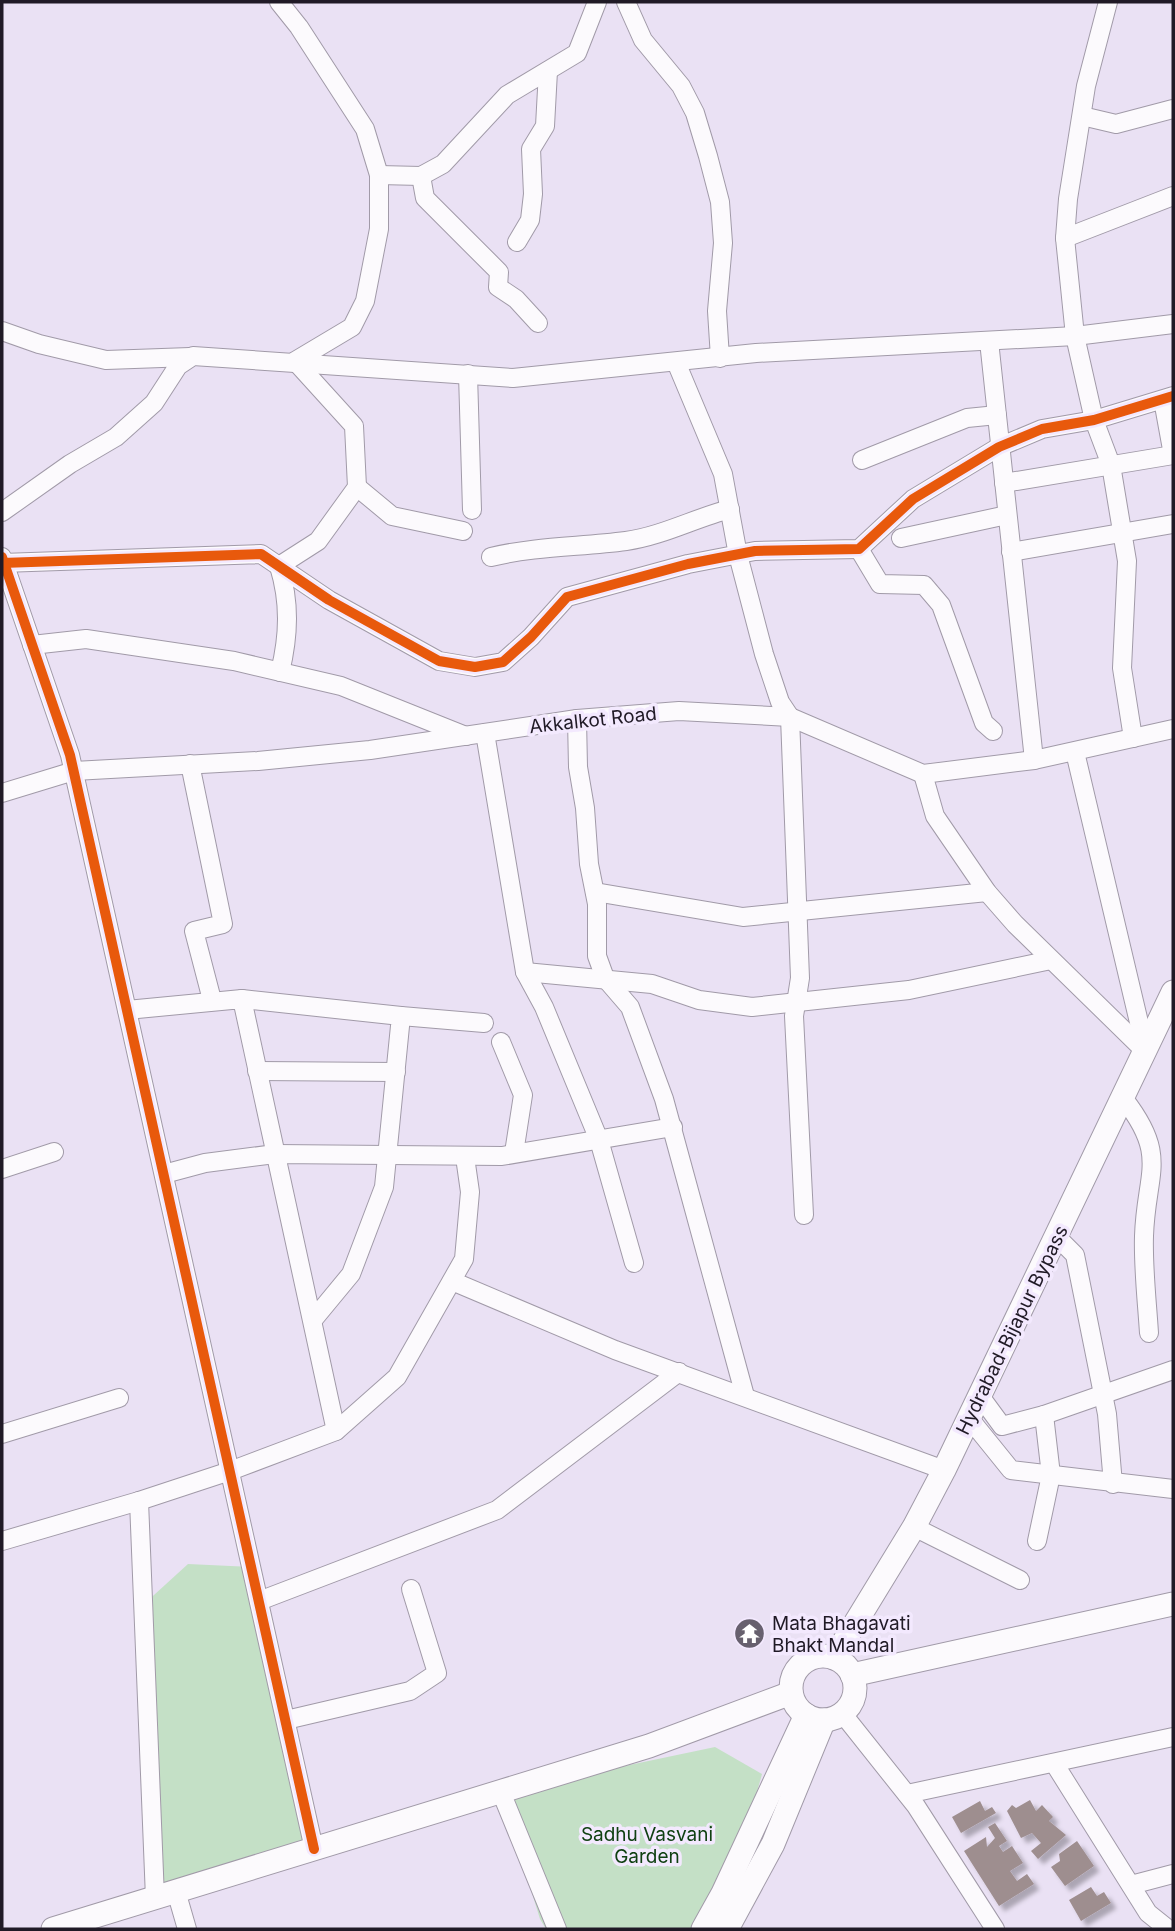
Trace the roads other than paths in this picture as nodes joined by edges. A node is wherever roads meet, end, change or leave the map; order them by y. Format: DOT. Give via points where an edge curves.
graph roads {
  1 [pos="279,2"];
  2 [pos="597,2"];
  3 [pos="626,2"];
  4 [pos="1108,2"];
  5 [pos="548,71"];
  6 [pos="1173,110"];
  7 [pos="1082,116"];
  8 [pos="379,175"];
  9 [pos="421,176"];
  10 [pos="1173,196"];
  11 [pos="1065,238"];
  12 [pos="517,242"];
  13 [pos="538,323"];
  14 [pos="1173,324"];
  15 [pos="2,331"];
  16 [pos="1075,336"];
  17 [pos="989,341"];
  18 [pos="194,356"];
  19 [pos="720,358"];
  20 [pos="295,361"];
  21 [pos="677,362"];
  22 [pos="468,374"];
  23 [pos="1168,398"];
  24 [pos="997,415"];
  25 [pos="1094,420"];
  26 [pos="999,447"];
  27 [pos="1173,455"];
  28 [pos="862,460"];
  29 [pos="1111,465"];
  30 [pos="1004,483"];
  31 [pos="357,487"];
  32 [pos="730,509"];
  33 [pos="472,510"];
  34 [pos="2,512"];
  35 [pos="1007,515"];
  36 [pos="1173,524"];
  37 [pos="463,531"];
  38 [pos="1122,533"];
  39 [pos="901,538"];
  40 [pos="859,549"];
  41 [pos="1011,552"];
  42 [pos="738,555"];
  43 [pos="491,557"];
  44 [pos="2,561"];
  45 [pos="279,566"];
  46 [pos="32,645"];
  47 [pos="280,672"];
  48 [pos="790,717"];
  49 [pos="577,719"];
  50 [pos="1173,729"];
  51 [pos="993,731"];
  52 [pos="485,733"];
  53 [pos="466,736"];
  54 [pos="1133,738"];
  55 [pos="1075,752"];
  56 [pos="1034,760"];
  57 [pos="190,764"];
  58 [pos="74,771"];
  59 [pos="923,774"];
  60 [pos="2,793"];
  61 [pos="595,892"];
  62 [pos="987,892"];
  63 [pos="795,911"];
  64 [pos="1051,960"];
  65 [pos="525,972"];
  66 [pos="606,978"];
  67 [pos="1173,993"];
  68 [pos="242,999"];
  69 [pos="212,1000"];
  70 [pos="794,1002"];
  71 [pos="127,1010"];
  72 [pos="401,1016"];
  73 [pos="484,1023"];
  74 [pos="501,1042"];
  75 [pos="1146,1052"];
  76 [pos="257,1071"];
  77 [pos="396,1072"];
  78 [pos="1124,1099"];
  79 [pos="673,1127"];
  80 [pos="599,1140"];
  81 [pos="54,1152"];
  82 [pos="514,1153"];
  83 [pos="275,1154"];
  84 [pos="387,1156"];
  85 [pos="466,1157"];
  86 [pos="2,1169"];
  87 [pos="164,1174"];
  88 [pos="804,1215"];
  89 [pos="1057,1237"];
  90 [pos="634,1263"];
  91 [pos="452,1281"];
  92 [pos="313,1320"];
  93 [pos="1149,1333"];
  94 [pos="1173,1370"];
  95 [pos="679,1372"];
  96 [pos="1103,1395"];
  97 [pos="745,1396"];
  98 [pos="980,1396"];
  99 [pos="119,1398"];
  100 [pos="1044,1415"];
  101 [pos="970,1418"];
  102 [pos="336,1431"];
  103 [pos="2,1434"];
  104 [pos="944,1470"];
  105 [pos="230,1471"];
  106 [pos="1051,1475"];
  107 [pos="1113,1484"];
  108 [pos="1173,1489"];
  109 [pos="139,1501"];
  110 [pos="914,1527"];
  111 [pos="1037,1541"];
  112 [pos="2,1542"];
  113 [pos="1020,1580"];
  114 [pos="411,1589"];
  115 [pos="259,1601"];
  116 [pos="1173,1604"];
  117 [pos="834,1658"];
  118 [pos="852,1675"];
  119 [pos="791,1693"];
  120 [pos="824,1716"];
  121 [pos="286,1720"];
  122 [pos="1173,1737"];
  123 [pos="1054,1763"];
  124 [pos="501,1792"];
  125 [pos="907,1794"];
  126 [pos="314,1849"];
  127 [pos="1173,1874"];
  128 [pos="1131,1885"];
  129 [pos="166,1895"];
  130 [pos="53,1929"];
  131 [pos="187,1929"];
  132 [pos="557,1929"];
  133 [pos="702,1929"];
  134 [pos="727,1929"];
  135 [pos="995,1929"];
  136 [pos="1168,1929"];
  1 -- 8 [label="street" via="365,129"];
  2 -- 5 [label="street" via="577,53"];
  3 -- 19 [label="street" via="643,40 681,86 708,156 720,202 723,243 716,311"];
  4 -- 7 [label="street"];
  5 -- 9 [label="street" via="507,95 443,164"];
  5 -- 12 [label="street" via="545,125 531,149 530,219"];
  6 -- 7 [label="street" via="1116,124"];
  7 -- 11 [label="street"];
  8 -- 9 [label="street"];
  8 -- 20 [label="street" via="379,229 365,301 352,327"];
  9 -- 13 [label="street" via="425,198 499,272 498,287"];
  10 -- 11 [label="street"];
  11 -- 16 [label="street"];
  14 -- 16 [label="street"];
  15 -- 18 [label="street" via="106,360"];
  16 -- 17 [label="street"];
  16 -- 25 [label="street"];
  17 -- 19 [label="street"];
  17 -- 24 [label="street"];
  18 -- 20 [label="street"];
  18 -- 34 [label="street" via="178,366 154,403 116,437"];
  19 -- 21 [label="street"];
  20 -- 22 [label="street"];
  20 -- 31 [label="street" via="354,426"];
  21 -- 22 [label="street" via="513,378"];
  21 -- 32 [label="street" via="723,474"];
  22 -- 33 [label="street"];
  23 -- 25 [label="street"];
  23 -- 27 [label="street"];
  24 -- 26 [label="street"];
  24 -- 28 [label="street" via="967,418"];
  25 -- 26 [label="street" via="1042,429"];
  25 -- 29 [label="street"];
  26 -- 30 [label="street"];
  26 -- 40 [label="street" via="913,499"];
  27 -- 29 [label="street"];
  29 -- 30 [label="street"];
  29 -- 38 [label="street"];
  30 -- 35 [label="street"];
  31 -- 37 [label="street" via="392,516"];
  31 -- 45 [label="street" via="318,541"];
  32 -- 42 [label="street"];
  32 -- 43 [label="street" via="626,541 530,548"];
  35 -- 39 [label="street"];
  35 -- 41 [label="street"];
  36 -- 38 [label="street"];
  38 -- 41 [label="street"];
  38 -- 54 [label="street" via="1127,590 1122,668"];
  40 -- 42 [label="street" via="804,548"];
  40 -- 51 [label="street" via="880,584 924,584 941,605 984,723"];
  41 -- 56 [label="street"];
  42 -- 45 [label="street" via="566,597 503,662 475,667 439,661 329,600"];
  42 -- 48 [label="street" via="776,690"];
  44 -- 45 [label="street" via="261,554"];
  44 -- 46 [label="street"];
  45 -- 47 [label="street" via="288,595"];
  46 -- 47 [label="street" via="86,639"];
  46 -- 58 [label="street"];
  47 -- 53 [label="street" via="341,686"];
  48 -- 49 [label="street, Akkalkot Road" via="678,710"];
  48 -- 59 [label="street, Akkalkot Road"];
  48 -- 63 [label="street"];
  49 -- 52 [label="street, Akkalkot Road"];
  49 -- 61 [label="street" via="578,767"];
  50 -- 54 [label="street"];
  52 -- 53 [label="street, Akkalkot Road"];
  52 -- 65 [label="street"];
  53 -- 57 [label="street, Akkalkot Road" via="370,750"];
  54 -- 55 [label="street"];
  55 -- 56 [label="street"];
  55 -- 75 [label="street"];
  56 -- 59 [label="street"];
  57 -- 58 [label="street, Akkalkot Road"];
  57 -- 69 [label="street" via="223,924 194,931"];
  58 -- 60 [label="street, Akkalkot Road"];
  58 -- 71 [label="street"];
  59 -- 62 [label="street" via="935,816"];
  61 -- 63 [label="street" via="743,917"];
  61 -- 66 [label="street" via="597,956"];
  62 -- 63 [label="street"];
  62 -- 64 [label="street"];
  63 -- 70 [label="street" via="800,978"];
  64 -- 70 [label="street" via="909,990"];
  64 -- 75 [label="street"];
  65 -- 66 [label="street"];
  65 -- 80 [label="street"];
  66 -- 70 [label="street" via="752,1007"];
  66 -- 79 [label="street" via="630,1007"];
  67 -- 75 [label="main road, Hydrabad-Bijapur Bypass"];
  68 -- 69 [label="street"];
  68 -- 72 [label="street"];
  68 -- 76 [label="street"];
  69 -- 71 [label="street"];
  70 -- 88 [label="street"];
  71 -- 87 [label="street"];
  72 -- 73 [label="street"];
  72 -- 77 [label="street"];
  74 -- 82 [label="street" via="523,1095"];
  75 -- 78 [label="main road, Hydrabad-Bijapur Bypass"];
  76 -- 77 [label="street"];
  76 -- 83 [label="street"];
  77 -- 84 [label="street"];
  78 -- 89 [label="main road, Hydrabad-Bijapur Bypass"];
  78 -- 93 [label="street" via="1143,1124 1152,1150 1143,1251"];
  79 -- 80 [label="street"];
  79 -- 97 [label="street"];
  80 -- 82 [label="street"];
  80 -- 90 [label="street"];
  81 -- 86 [label="street"];
  82 -- 85 [label="street"];
  83 -- 84 [label="street"];
  83 -- 87 [label="street" via="205,1163"];
  83 -- 92 [label="street"];
  84 -- 85 [label="street"];
  84 -- 92 [label="street" via="384,1187 351,1274"];
  85 -- 91 [label="street" via="470,1192 464,1259"];
  87 -- 105 [label="street"];
  89 -- 96 [label="street" via="1074,1255"];
  89 -- 98 [label="main road, Hydrabad-Bijapur Bypass"];
  91 -- 95 [label="street"];
  91 -- 102 [label="street" via="397,1377"];
  92 -- 102 [label="street"];
  94 -- 96 [label="street"];
  95 -- 97 [label="street"];
  95 -- 115 [label="street" via="497,1510"];
  96 -- 100 [label="street"];
  96 -- 107 [label="street"];
  97 -- 104 [label="street"];
  98 -- 100 [label="street" via="1002,1426"];
  98 -- 101 [label="main road, Hydrabad-Bijapur Bypass"];
  99 -- 103 [label="street"];
  100 -- 106 [label="street"];
  101 -- 104 [label="main road, Hydrabad-Bijapur Bypass"];
  101 -- 106 [label="street" via="1011,1470"];
  102 -- 105 [label="street"];
  104 -- 110 [label="main road, Hydrabad-Bijapur Bypass"];
  105 -- 109 [label="street"];
  105 -- 115 [label="street"];
  106 -- 107 [label="street"];
  106 -- 111 [label="street"];
  107 -- 108 [label="street"];
  109 -- 112 [label="street"];
  109 -- 129 [label="street"];
  110 -- 113 [label="street"];
  110 -- 117 [label="main road, Hydrabad-Bijapur Bypass"];
  114 -- 121 [label="street" via="437,1673 410,1691"];
  115 -- 121 [label="street"];
  116 -- 118 [label="main road"];
  117 -- 118 [label="main road"];
  117 -- 119 [label="main road" via="823,1656 803,1664"];
  118 -- 120 [label="main road" via="854,1696"];
  119 -- 120 [label="main road" via="794,1702"];
  119 -- 124 [label="main road" via="649,1746"];
  120 -- 125 [label="street"];
  120 -- 133 [label="main road"];
  120 -- 134 [label="main road" via="773,1844"];
  121 -- 126 [label="street"];
  122 -- 123 [label="street"];
  123 -- 125 [label="street"];
  123 -- 128 [label="street"];
  124 -- 126 [label="main road"];
  124 -- 132 [label="street"];
  125 -- 135 [label="street"];
  126 -- 129 [label="main road"];
  127 -- 128 [label="street"];
  128 -- 136 [label="street" via="1148,1913"];
  129 -- 130 [label="main road"];
  129 -- 131 [label="street"];
}
